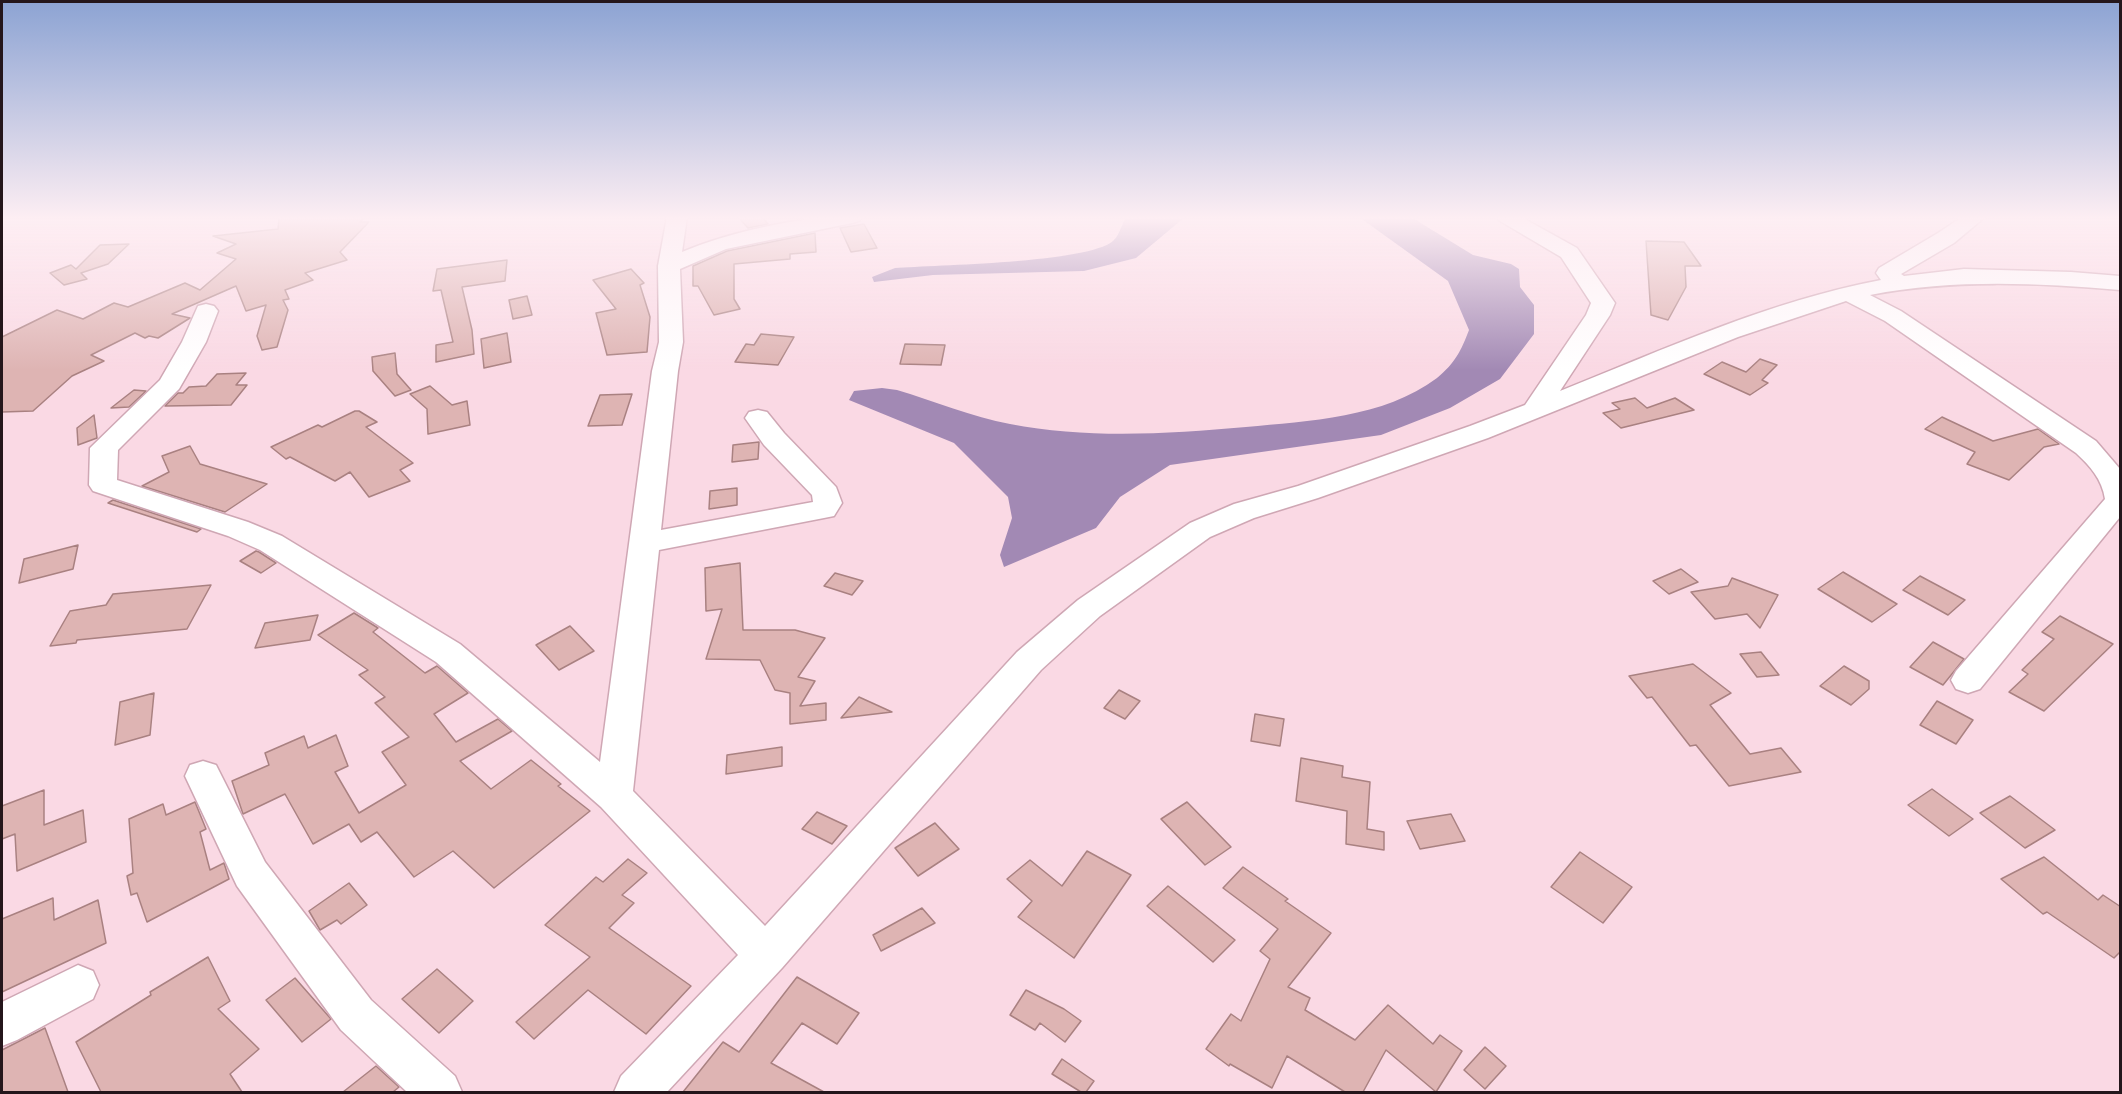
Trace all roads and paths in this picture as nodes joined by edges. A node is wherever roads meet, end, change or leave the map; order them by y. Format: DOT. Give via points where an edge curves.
graph roads {
  1 [pos="669,268"];
  2 [pos="1579,268"];
  3 [pos="1895,268"];
  4 [pos="1899,283"];
  5 [pos="2121,283"];
  6 [pos="1848,293"];
  7 [pos="206,311"];
  8 [pos="1534,410"];
  9 [pos="758,418"];
  10 [pos="644,543"];
  11 [pos="1968,680"];
  12 [pos="202,776"];
  13 [pos="614,796"];
  14 [pos="767,954"];
  15 [pos="78,985"];
  16 [pos="2,1024"];
  17 [pos="439,1092"];
  18 [pos="637,1092"];
  1 -- 10 [label="street" via="671,342"];
  2 -- 8 [label="street" via="1603,303"];
  3 -- 4 [label="street" via="1887,273"];
  4 -- 5 [label="street" via="1964,276"];
  4 -- 6 [label="street"];
  6 -- 8 [label="street" via="1730,332"];
  6 -- 11 [label="street" via="1893,316 2085,447 2118,488 2119,501"];
  7 -- 13 [label="street" via="170,384 104,448 103,485 238,529 271,543 323,574 448,653"];
  8 -- 14 [label="street" via="1368,471 1244,511 1200,530 1155,560 1089,608 1029,662"];
  9 -- 10 [label="street" via="826,493 828,503 824,509"];
  10 -- 13 [label="street"];
  12 -- 17 [label="street" via="251,874 342,996"];
  13 -- 14 [label="street"];
  14 -- 18 [label="street"];
  15 -- 16 [label="street"];
}
